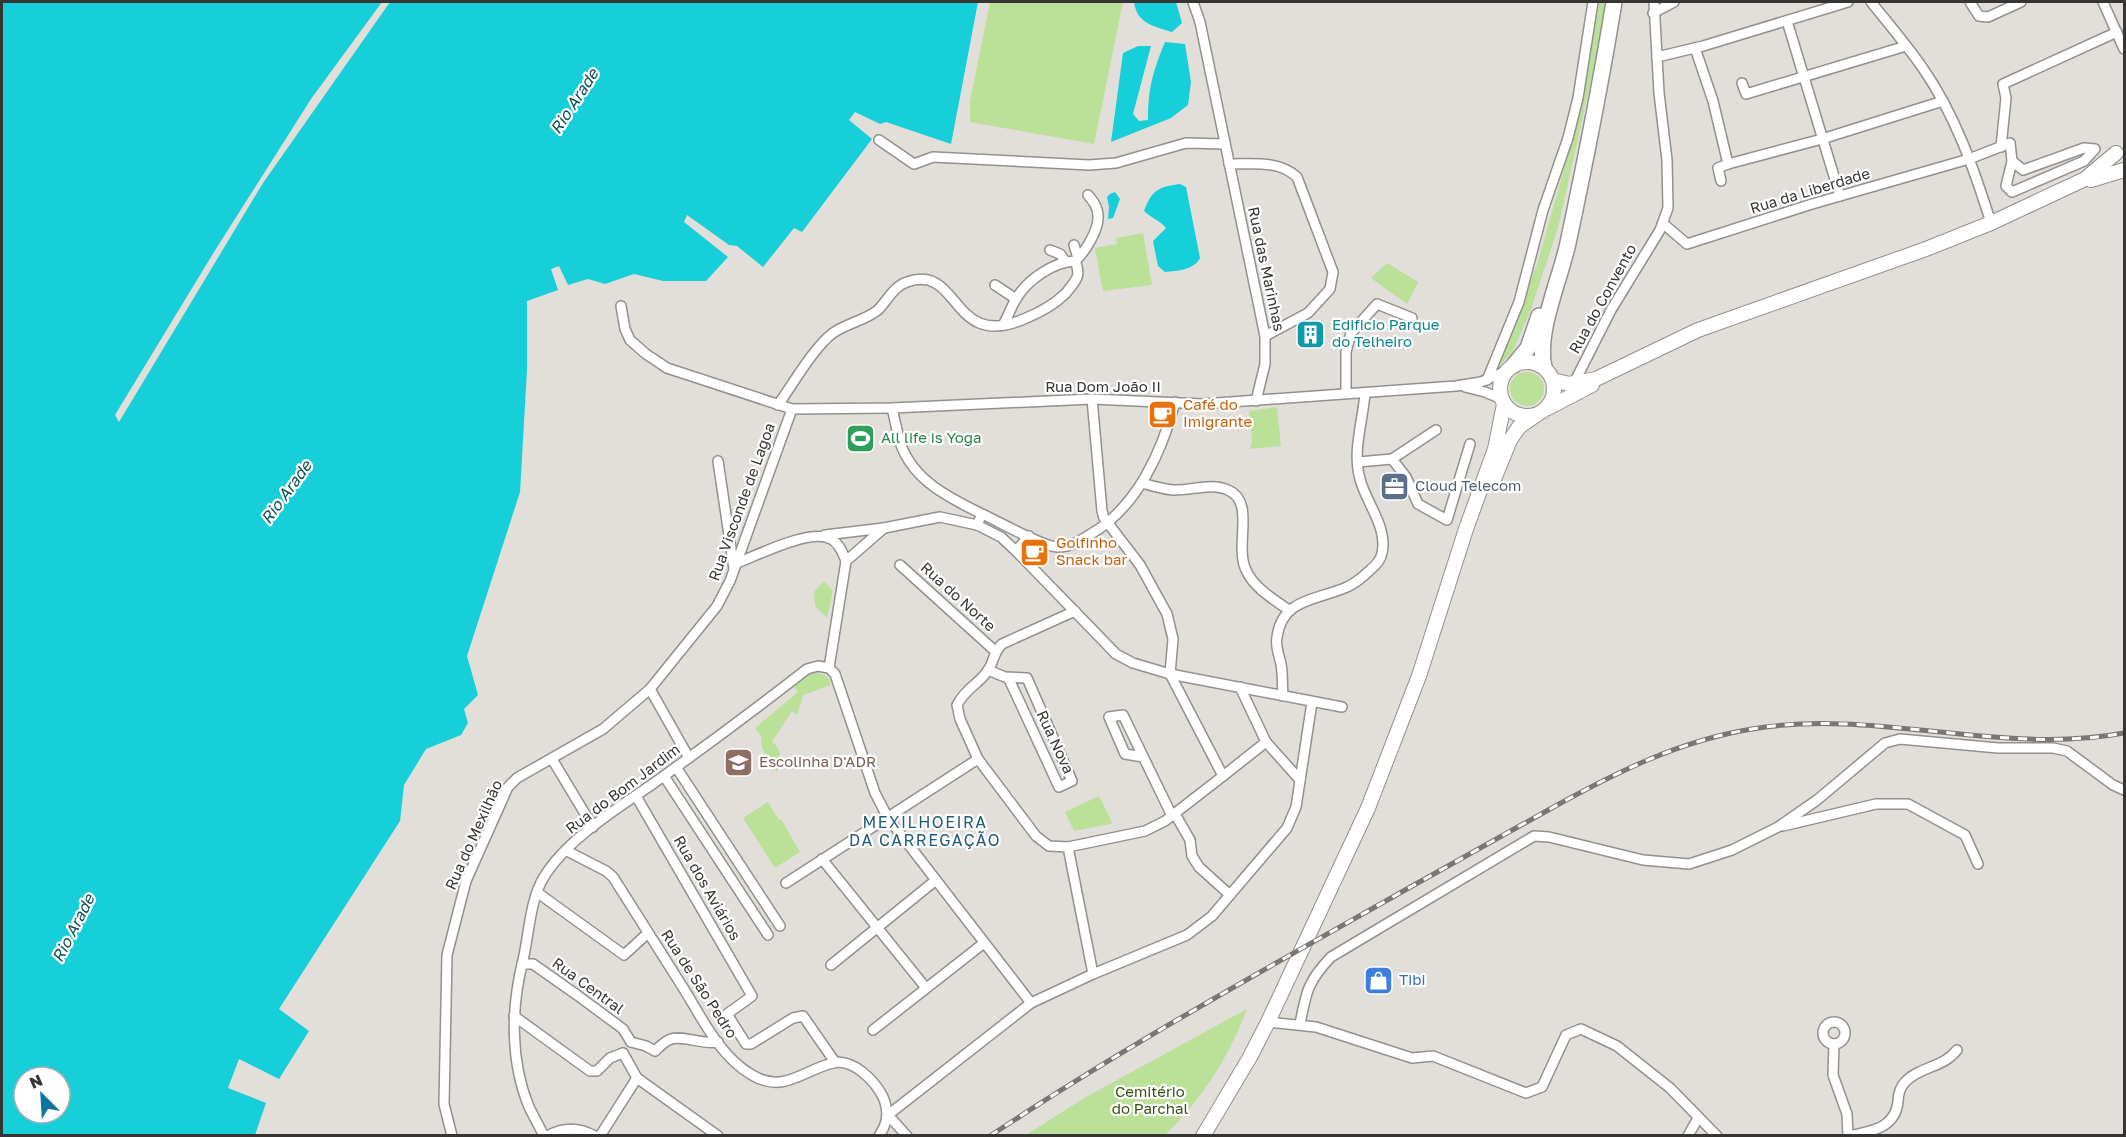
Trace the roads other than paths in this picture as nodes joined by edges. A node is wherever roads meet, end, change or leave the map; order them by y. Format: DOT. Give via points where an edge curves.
graph roads {
  1 [pos="1193,2"];
  2 [pos="1593,2"];
  3 [pos="1614,2"];
  4 [pos="1654,2"];
  5 [pos="1674,2"];
  6 [pos="1848,2"];
  7 [pos="1871,2"];
  8 [pos="1970,2"];
  9 [pos="2021,2"];
  10 [pos="2103,2"];
  11 [pos="1653,13"];
  12 [pos="1787,21"];
  13 [pos="2117,33"];
  14 [pos="1906,46"];
  15 [pos="1695,48"];
  16 [pos="2124,49"];
  17 [pos="1657,57"];
  18 [pos="1803,76"];
  19 [pos="1742,83"];
  20 [pos="1943,101"];
  21 [pos="1822,139"];
  22 [pos="879,140"];
  23 [pos="1225,144"];
  24 [pos="2001,147"];
  25 [pos="2120,149"];
  26 [pos="1969,159"];
  27 [pos="2012,160"];
  28 [pos="1229,164"];
  29 [pos="1728,164"];
  30 [pos="2124,169"];
  31 [pos="1580,176"];
  32 [pos="1721,181"];
  33 [pos="1088,195"];
  34 [pos="1840,196"];
  35 [pos="2045,199"];
  36 [pos="1991,223"];
  37 [pos="1663,228"];
  38 [pos="1074,245"];
  39 [pos="1050,250"];
  40 [pos="1073,260"];
  41 [pos="1030,268"];
  42 [pos="1039,276"];
  43 [pos="995,285"];
  44 [pos="1016,299"];
  45 [pos="621,306"];
  46 [pos="1412,318"];
  47 [pos="1003,325"];
  48 [pos="1265,336"];
  49 [pos="1628,364"];
  50 [pos="1510,368"];
  51 [pos="1549,374"];
  52 [pos="1488,380"];
  53 [pos="1456,386"];
  54 [pos="1573,388"];
  55 [pos="1346,393"];
  56 [pos="1365,393"];
  57 [pos="1092,399"];
  58 [pos="1256,400"];
  59 [pos="1175,402"];
  60 [pos="1503,402"];
  61 [pos="778,405"];
  62 [pos="892,408"];
  63 [pos="792,409"];
  64 [pos="1541,412"];
  65 [pos="1437,429"];
  66 [pos="1470,444"];
  67 [pos="1392,459"];
  68 [pos="718,461"];
  69 [pos="1358,462"];
  70 [pos="1142,483"];
  71 [pos="982,514"];
  72 [pos="1110,523"];
  73 [pos="977,525"];
  74 [pos="884,528"];
  75 [pos="819,536"];
  76 [pos="1029,536"];
  77 [pos="1016,551"];
  78 [pos="846,561"];
  79 [pos="900,565"];
  80 [pos="736,567"];
  81 [pos="1453,574"];
  82 [pos="1288,610"];
  83 [pos="1074,611"];
  84 [pos="995,651"];
  85 [pos="828,668"];
  86 [pos="988,670"];
  87 [pos="1170,674"];
  88 [pos="1008,677"];
  89 [pos="1240,687"];
  90 [pos="650,689"];
  91 [pos="1283,696"];
  92 [pos="1312,702"];
  93 [pos="1342,707"];
  94 [pos="1266,742"];
  95 [pos="1143,757"];
  96 [pos="689,758"];
  97 [pos="552,759"];
  98 [pos="978,759"];
  99 [pos="676,767"];
  100 [pos="664,776"];
  101 [pos="1223,776"];
  102 [pos="1300,780"];
  103 [pos="2124,790"];
  104 [pos="636,796"];
  105 [pos="1173,815"];
  106 [pos="888,818"];
  107 [pos="593,827"];
  108 [pos="1778,827"];
  109 [pos="1068,847"];
  110 [pos="567,851"];
  111 [pos="822,860"];
  112 [pos="1978,864"];
  113 [pos="936,880"];
  114 [pos="786,883"];
  115 [pos="538,893"];
  116 [pos="1230,895"];
  117 [pos="780,926"];
  118 [pos="877,928"];
  119 [pos="648,933"];
  120 [pos="768,935"];
  121 [pos="984,943"];
  122 [pos="524,954"];
  123 [pos="522,964"];
  124 [pos="533,964"];
  125 [pos="831,965"];
  126 [pos="1093,974"];
  127 [pos="926,988"];
  128 [pos="1031,1003"];
  129 [pos="514,1016"];
  130 [pos="1268,1022"];
  131 [pos="1300,1024"];
  132 [pos="873,1030"];
  133 [pos="631,1042"];
  134 [pos="718,1042"];
  135 [pos="1834,1044"];
  136 [pos="1957,1050"];
  137 [pos="623,1053"];
  138 [pos="835,1062"];
  139 [pos="637,1078"];
  140 [pos="888,1115"];
  141 [pos="1698,1118"];
  142 [pos="537,1122"];
  143 [pos="558,1129"];
  144 [pos="1203,1134"];
  145 [pos="717,1135"];
  146 [pos="452,1136"];
  147 [pos="545,1136"];
  148 [pos="595,1136"];
  149 [pos="600,1136"];
  150 [pos="879,1136"];
  151 [pos="907,1136"];
  152 [pos="1688,1136"];
  153 [pos="1717,1136"];
  154 [pos="1848,1136"];
  1 -- 23 [label="street, Rua das Marinhas"];
  2 -- 52 [label="street" via="1568,138 1543,210 1519,302"];
  3 -- 31 [label="main road"];
  4 -- 11 [label="street, Rua do Convento"];
  5 -- 11 [label="street"];
  6 -- 12 [label="street"];
  7 -- 14 [label="street"];
  8 -- 9 [label="street" via="1979,16 1988,17"];
  10 -- 13 [label="street"];
  11 -- 17 [label="street, Rua do Convento"];
  12 -- 15 [label="street"];
  12 -- 18 [label="street"];
  13 -- 16 [label="street"];
  13 -- 24 [label="street" via="2003,84 2006,98"];
  14 -- 18 [label="street"];
  14 -- 20 [label="street"];
  15 -- 17 [label="street"];
  15 -- 29 [label="street"];
  17 -- 37 [label="street, Rua do Convento" via="1667,170 1668,208"];
  18 -- 19 [label="street" via="1746,94"];
  18 -- 21 [label="street"];
  20 -- 21 [label="street"];
  20 -- 26 [label="street"];
  21 -- 29 [label="street"];
  21 -- 34 [label="street"];
  22 -- 23 [label="street" via="914,164 933,157 1089,165 1116,163 1186,143"];
  23 -- 28 [label="street, Rua das Marinhas"];
  24 -- 26 [label="street, Rua da Liberdade"];
  24 -- 27 [label="street" via="2010,143"];
  25 -- 30 [label="main road" via="2117,163"];
  25 -- 35 [label="main road" via="2085,179"];
  26 -- 34 [label="street, Rua da Liberdade"];
  26 -- 36 [label="street"];
  27 -- 27 [label="street" via="2006,186 2012,192 2084,161 2095,149 2084,148 2023,170"];
  28 -- 48 [label="street, Rua das Marinhas"];
  28 -- 48 [label="street" via="1262,163 1288,169 1297,177 1333,272 1330,290 1308,313"];
  29 -- 32 [label="street" via="1718,168"];
  30 -- 35 [label="main road"];
  31 -- 50 [label="main road" via="1531,340"];
  31 -- 51 [label="main road" via="1542,343"];
  33 -- 40 [label="street" via="1096,204 1098,217 1085,252"];
  34 -- 37 [label="street, Rua da Liberdade" via="1687,244"];
  35 -- 36 [label="main road"];
  36 -- 49 [label="main road" via="1698,330"];
  37 -- 54 [label="street, Rua do Convento" via="1611,310"];
  38 -- 40 [label="street"];
  39 -- 40 [label="street"];
  40 -- 42 [label="street"];
  40 -- 47 [label="street" via="1079,270 1076,280 1060,299 1039,313"];
  41 -- 42 [label="street"];
  42 -- 44 [label="street"];
  43 -- 44 [label="street"];
  44 -- 47 [label="street"];
  45 -- 61 [label="street, Rua Dom João II" via="630,340 667,368"];
  46 -- 55 [label="street" via="1377,304 1351,333 1346,352"];
  47 -- 61 [label="street" via="990,327 975,322 940,284 925,280 907,282 878,310 835,332 822,344"];
  48 -- 58 [label="street, Rua das Marinhas" via="1265,364"];
  49 -- 54 [label="main road"];
  49 -- 54 [label="main road" via="1601,380"];
  50 -- 51 [label="main road" via="1529,361"];
  50 -- 52 [label="street"];
  50 -- 60 [label="main road" via="1501,382"];
  51 -- 54 [label="main road"];
  51 -- 64 [label="main road" via="1554,395"];
  52 -- 53 [label="street"];
  53 -- 56 [label="street, Rua Dom João II"];
  53 -- 60 [label="street" via="1485,392"];
  54 -- 64 [label="main road"];
  55 -- 56 [label="street, Rua Dom João II"];
  55 -- 58 [label="street, Rua Dom João II"];
  56 -- 69 [label="street"];
  57 -- 59 [label="street, Rua Dom João II"];
  57 -- 62 [label="street, Rua Dom João II"];
  57 -- 72 [label="street" via="1102,511"];
  58 -- 59 [label="street, Rua Dom João II"];
  59 -- 70 [label="street" via="1167,433"];
  60 -- 64 [label="main road" via="1518,415"];
  60 -- 81 [label="main road" via="1495,449"];
  61 -- 63 [label="street, Rua Dom João II"];
  62 -- 63 [label="street, Rua Dom João II"];
  62 -- 71 [label="street" via="901,446 911,464 936,489"];
  63 -- 80 [label="street, Rua Visconde de Lagoa"];
  64 -- 81 [label="main road" via="1519,427 1510,440"];
  65 -- 67 [label="street"];
  66 -- 67 [label="street" via="1446,520 1418,504 1406,477"];
  67 -- 69 [label="street"];
  68 -- 80 [label="street"];
  69 -- 82 [label="street" via="1360,480 1383,537 1382,555 1364,576 1347,587"];
  70 -- 72 [label="street"];
  70 -- 82 [label="street" via="1174,490 1220,487 1236,494 1243,509 1241,543 1245,569 1260,589"];
  71 -- 73 [label="street"];
  71 -- 76 [label="street"];
  72 -- 76 [label="street" via="1068,546 1051,546"];
  72 -- 87 [label="street" via="1140,565 1167,614 1173,639"];
  73 -- 74 [label="street" via="940,517"];
  73 -- 77 [label="street" via="1001,537"];
  74 -- 75 [label="street"];
  74 -- 78 [label="street"];
  75 -- 78 [label="street" via="840,547"];
  75 -- 80 [label="street" via="805,537"];
  76 -- 77 [label="street"];
  77 -- 83 [label="street"];
  78 -- 85 [label="street"];
  79 -- 84 [label="street, Rua do Norte"];
  80 -- 90 [label="street, Rua Visconde de Lagoa" via="717,606"];
  81 -- 130 [label="main road" via="1368,808"];
  82 -- 91 [label="street" via="1277,635"];
  83 -- 84 [label="street" via="1012,639"];
  83 -- 87 [label="street" via="1116,654"];
  84 -- 86 [label="street"];
  85 -- 96 [label="street, Rua do Bom Jardim" via="807,669"];
  85 -- 106 [label="street" via="835,674 875,793"];
  86 -- 88 [label="street, Rua Nova"];
  86 -- 98 [label="street" via="963,693 957,705"];
  87 -- 89 [label="street"];
  87 -- 101 [label="street"];
  88 -- 88 [label="street, Rua Nova" via="1027,678 1072,781 1059,787"];
  89 -- 91 [label="street"];
  89 -- 94 [label="street"];
  90 -- 96 [label="street"];
  90 -- 97 [label="street, Rua do Mexilhão" via="603,729"];
  91 -- 92 [label="street"];
  92 -- 93 [label="street"];
  92 -- 102 [label="street"];
  94 -- 101 [label="street"];
  94 -- 102 [label="street"];
  95 -- 95 [label="street" via="1123,715 1109,717 1125,754"];
  95 -- 105 [label="street"];
  96 -- 99 [label="street, Rua do Bom Jardim"];
  97 -- 107 [label="street"];
  97 -- 146 [label="street, Rua do Mexilhão" via="508,787 466,881 451,934 447,955 444,1104"];
  98 -- 106 [label="street"];
  98 -- 109 [label="street" via="1036,836 1049,846"];
  99 -- 100 [label="street, Rua do Bom Jardim"];
  99 -- 117 [label="street"];
  100 -- 104 [label="street, Rua do Bom Jardim"];
  100 -- 120 [label="street"];
  101 -- 105 [label="street"];
  102 -- 116 [label="street" via="1296,807 1287,828"];
  103 -- 108 [label="street" via="2067,751 1900,739 1885,743"];
  104 -- 107 [label="street, Rua do Bom Jardim"];
  104 -- 138 [label="street, Rua dos Aviários" via="752,996 727,1014 746,1044 803,1016"];
  105 -- 109 [label="street" via="1145,831"];
  105 -- 116 [label="street" via="1190,840 1192,856 1199,867"];
  106 -- 111 [label="street"];
  106 -- 113 [label="street"];
  107 -- 110 [label="street, Rua do Bom Jardim"];
  108 -- 112 [label="street" via="1876,804 1908,804 1965,835"];
  108 -- 131 [label="street" via="1732,850 1689,864 1643,860 1534,836 1331,957 1310,982"];
  109 -- 126 [label="street"];
  110 -- 115 [label="street, Rua do Bom Jardim" via="542,878"];
  110 -- 119 [label="street, Rua de São Pedro" via="613,878"];
  111 -- 114 [label="street"];
  111 -- 118 [label="street"];
  113 -- 118 [label="street"];
  113 -- 121 [label="street"];
  115 -- 119 [label="street" via="624,955"];
  115 -- 122 [label="street, Rua do Bom Jardim"];
  116 -- 126 [label="street" via="1212,916 1187,935"];
  118 -- 125 [label="street"];
  118 -- 127 [label="street"];
  119 -- 134 [label="street, Rua de São Pedro"];
  121 -- 127 [label="street"];
  121 -- 128 [label="street"];
  122 -- 123 [label="street, Rua do Bom Jardim"];
  122 -- 124 [label="street"];
  123 -- 124 [label="street, Rua Central"];
  123 -- 129 [label="street, Rua do Bom Jardim"];
  124 -- 133 [label="street, Rua Central" via="623,1029"];
  126 -- 128 [label="street"];
  127 -- 132 [label="street"];
  128 -- 140 [label="street"];
  129 -- 137 [label="street" via="590,1071 597,1071 609,1058"];
  129 -- 142 [label="street, Rua do Bom Jardim" via="519,1077"];
  130 -- 141 [label="street" via="1316,1027 1412,1058 1433,1056 1526,1093 1542,1087 1566,1035 1581,1029 1617,1046 1670,1088"];
  130 -- 144 [label="main road"];
  133 -- 134 [label="street" via="655,1051 670,1040"];
  133 -- 137 [label="street"];
  134 -- 138 [label="street, Rua de São Pedro" via="741,1067 766,1082 784,1083"];
  135 -- 154 [label="street" via="1833,1075 1847,1114"];
  136 -- 154 [label="street" via="1950,1059 1906,1081 1892,1120"];
  137 -- 139 [label="street"];
  138 -- 140 [label="street" via="855,1067 868,1077 884,1099"];
  139 -- 145 [label="street"];
  139 -- 149 [label="street"];
  140 -- 150 [label="street"];
  140 -- 151 [label="street"];
  141 -- 152 [label="street"];
  141 -- 153 [label="street"];
  142 -- 143 [label="street"];
  142 -- 147 [label="street, Rua do Bom Jardim"];
  143 -- 147 [label="street"];
  143 -- 148 [label="street" via="583,1130"];
}
